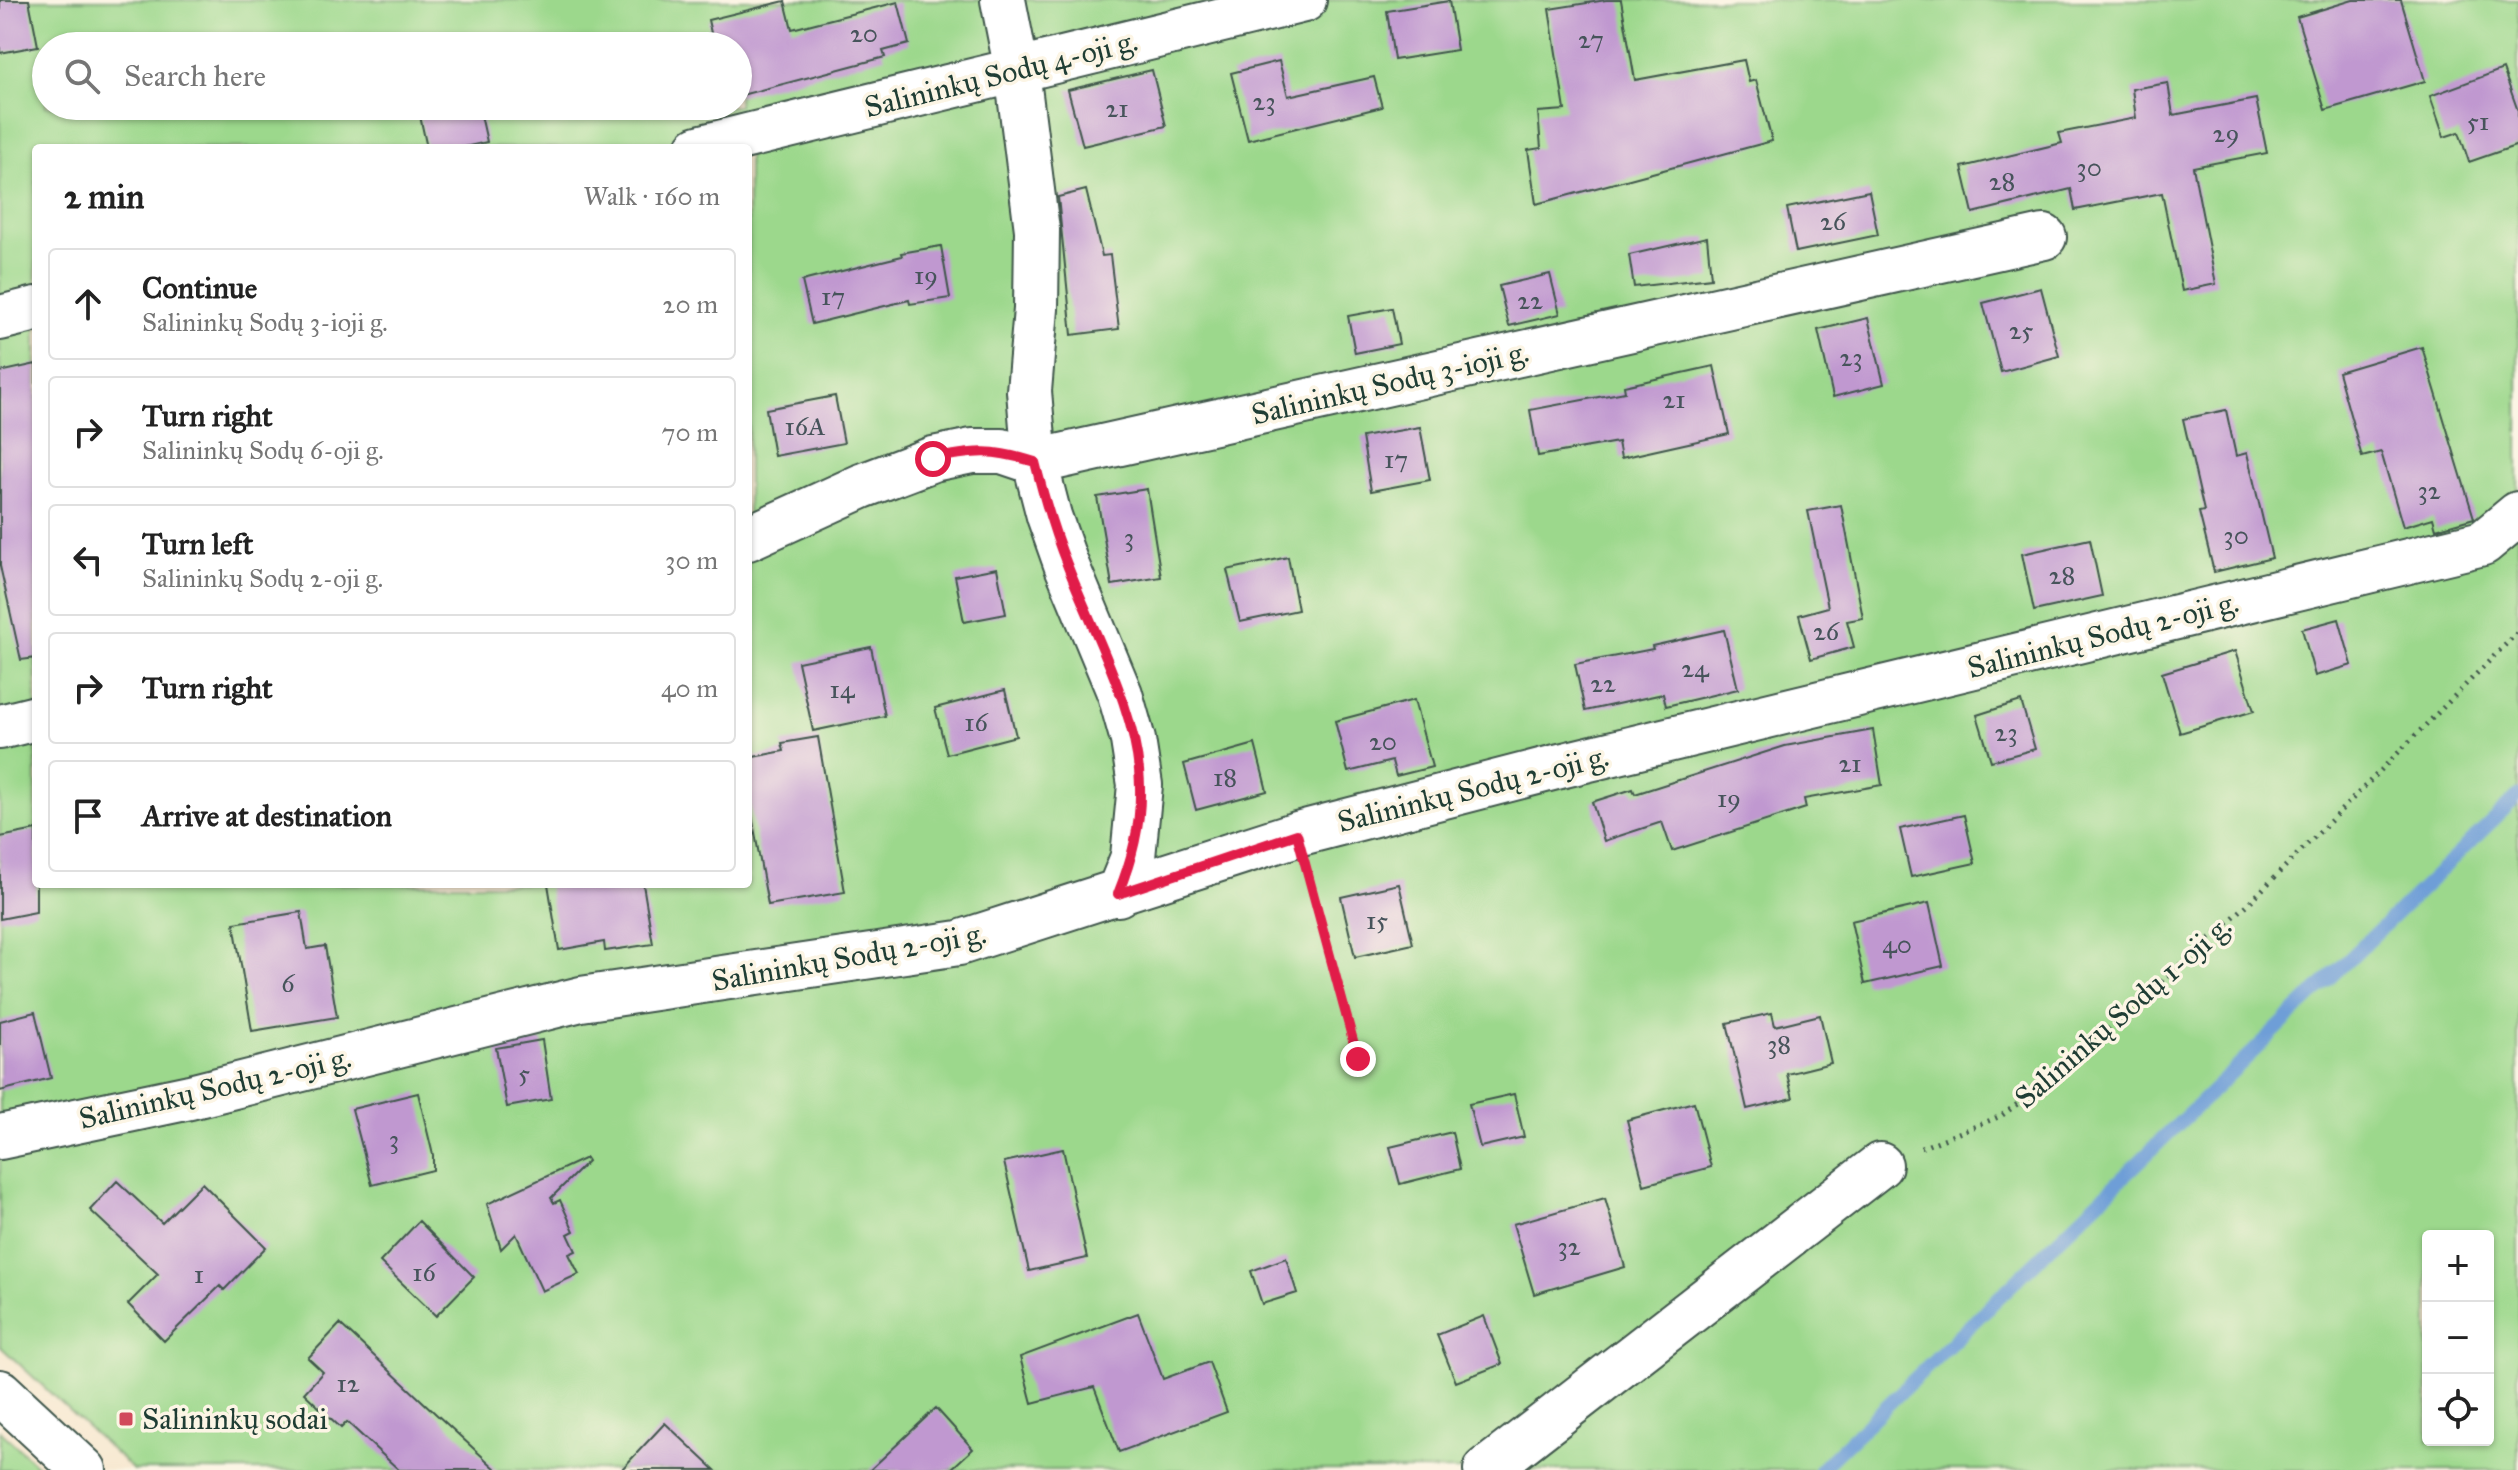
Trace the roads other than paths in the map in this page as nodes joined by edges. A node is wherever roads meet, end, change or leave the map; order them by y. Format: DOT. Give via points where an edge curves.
graph roads {
  1 [pos="1003,0"];
  2 [pos="1304,0"];
  3 [pos="1017,71"];
  4 [pos="715,144"];
  5 [pos="2044,237"];
  6 [pos="32,310"];
  7 [pos="0,318"];
  8 [pos="1035,462"];
  9 [pos="2518,514"];
  10 [pos="752,536"];
  11 [pos="32,719"];
  12 [pos="0,727"];
  13 [pos="1118,894"];
  14 [pos="0,1137"];
  15 [pos="1880,1165"];
  16 [pos="0,1392"];
  17 [pos="84,1470"];
  18 [pos="1486,1470"];
  1 -- 3 [label="street"];
  2 -- 3 [label="street, Salininkų Sodų 4-oji g."];
  3 -- 4 [label="street, Salininkų Sodų 4-oji g."];
  3 -- 8 [label="street" via="1037,230 1029,391"];
  5 -- 8 [label="street, Salininkų Sodų 3-ioji g."];
  6 -- 7 [label="street"];
  8 -- 10 [label="street, Salininkų Sodų 3-ioji g." via="1002,451 933,459"];
  8 -- 13 [label="street" via="1049,516 1133,740 1139,819 1133,857"];
  9 -- 13 [label="street, Salininkų Sodų 2-oji g." via="2483,543 1576,762 1297,834"];
  11 -- 12 [label="street"];
  13 -- 14 [label="street, Salininkų Sodų 2-oji g." via="959,943 581,999 190,1097"];
  15 -- 18 [label="street"];
  16 -- 17 [label="street"];
}
